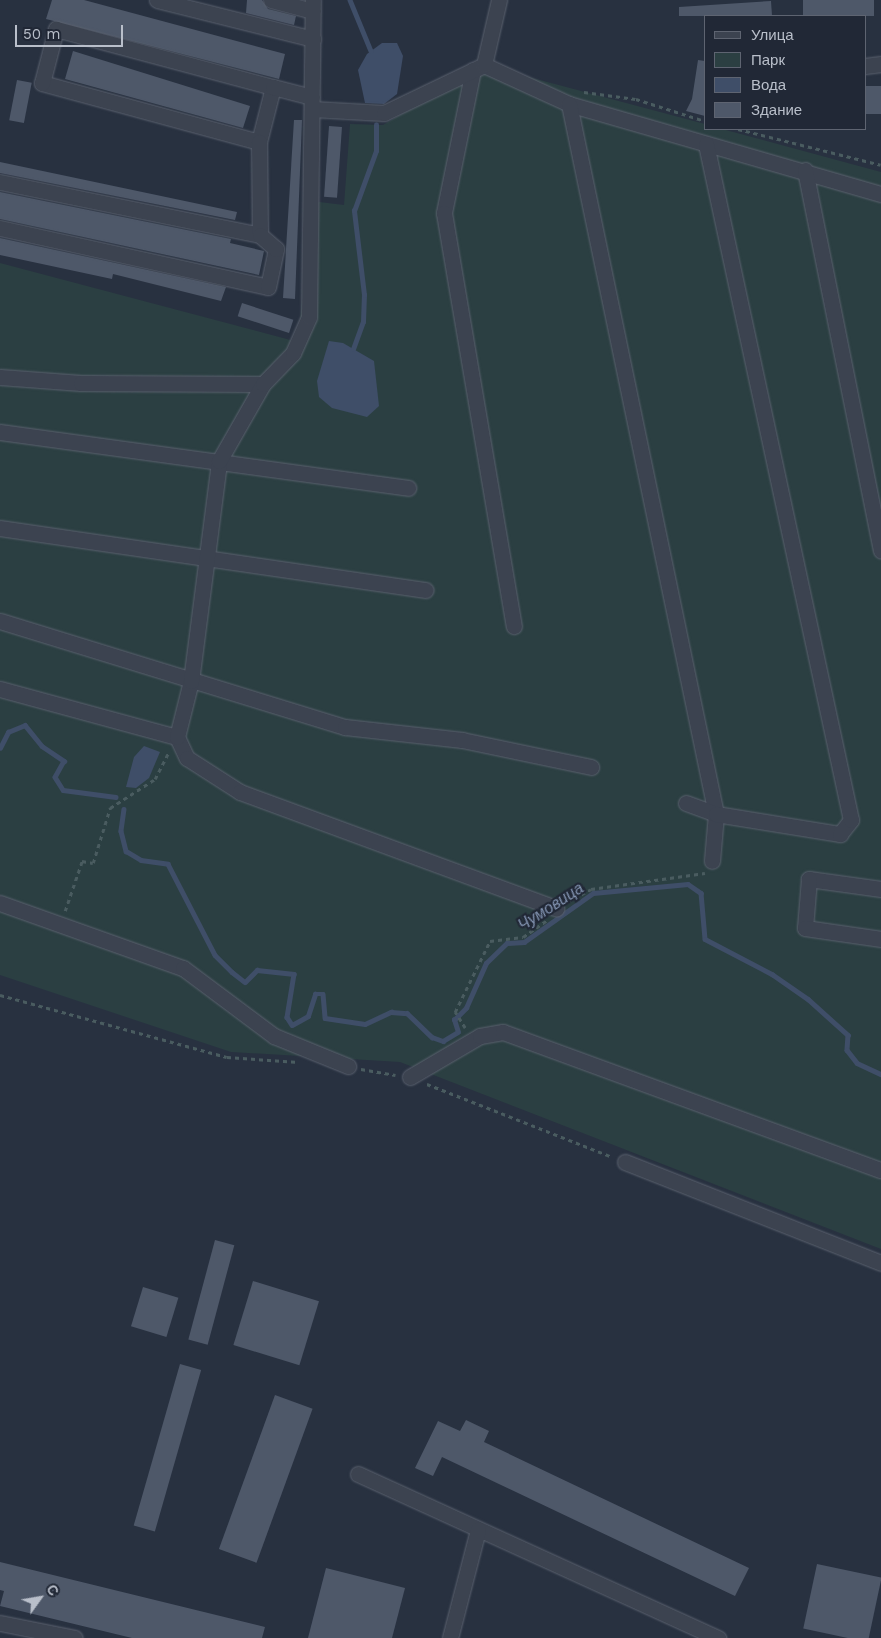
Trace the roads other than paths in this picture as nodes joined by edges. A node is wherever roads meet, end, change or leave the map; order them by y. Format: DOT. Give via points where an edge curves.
graph roads {
  1 [pos="157,0"];
  2 [pos="271,0"];
  3 [pos="499,0"];
  4 [pos="313,6"];
  5 [pos="312,39"];
  6 [pos="881,64"];
  7 [pos="866,66"];
  8 [pos="478,67"];
  9 [pos="274,87"];
  10 [pos="573,98"];
  11 [pos="312,103"];
  12 [pos="259,142"];
  13 [pos="706,144"];
  14 [pos="805,170"];
  15 [pos="0,182"];
  16 [pos="881,194"];
  17 [pos="0,228"];
  18 [pos="260,235"];
  19 [pos="0,377"];
  20 [pos="263,384"];
  21 [pos="0,432"];
  22 [pos="218,461"];
  23 [pos="408,488"];
  24 [pos="0,528"];
  25 [pos="881,550"];
  26 [pos="209,557"];
  27 [pos="426,590"];
  28 [pos="0,621"];
  29 [pos="514,626"];
  30 [pos="192,681"];
  31 [pos="0,689"];
  32 [pos="177,737"];
  33 [pos="591,767"];
  34 [pos="686,803"];
  35 [pos="716,814"];
  36 [pos="712,860"];
  37 [pos="881,889"];
  38 [pos="0,903"];
  39 [pos="556,908"];
  40 [pos="881,939"];
  41 [pos="348,1066"];
  42 [pos="410,1077"];
  43 [pos="626,1162"];
  44 [pos="881,1170"];
  45 [pos="881,1262"];
  46 [pos="358,1474"];
  47 [pos="478,1530"];
  48 [pos="0,1623"];
  49 [pos="74,1638"];
  50 [pos="450,1638"];
  51 [pos="718,1638"];
  1 -- 5 [label="street"];
  2 -- 4 [label="street"];
  3 -- 8 [label="street"];
  4 -- 5 [label="street"];
  5 -- 11 [label="street"];
  6 -- 7 [label="street"];
  8 -- 10 [label="street"];
  8 -- 11 [label="street" via="384,113"];
  8 -- 29 [label="street" via="444,213"];
  9 -- 11 [label="street"];
  9 -- 12 [label="street"];
  9 -- 12 [label="street" via="56,29 42,84"];
  10 -- 13 [label="street"];
  10 -- 35 [label="street"];
  11 -- 20 [label="street" via="309,317 293,353"];
  12 -- 18 [label="street"];
  13 -- 14 [label="street"];
  13 -- 35 [label="street" via="851,820 840,834"];
  14 -- 16 [label="street"];
  14 -- 25 [label="street"];
  15 -- 18 [label="street"];
  17 -- 18 [label="street" via="268,287 276,249"];
  19 -- 20 [label="street" via="81,383"];
  20 -- 22 [label="street"];
  21 -- 22 [label="street"];
  22 -- 23 [label="street"];
  22 -- 26 [label="street"];
  24 -- 26 [label="street"];
  26 -- 27 [label="street"];
  26 -- 30 [label="street"];
  28 -- 30 [label="street"];
  30 -- 32 [label="street"];
  30 -- 33 [label="street" via="345,727 462,740"];
  31 -- 32 [label="street"];
  32 -- 39 [label="street" via="187,758 240,792"];
  34 -- 35 [label="street"];
  35 -- 36 [label="street"];
  37 -- 40 [label="street" via="809,880 805,928"];
  38 -- 41 [label="street" via="183,968 274,1036"];
  42 -- 44 [label="street" via="480,1036 503,1032"];
  43 -- 45 [label="street"];
  46 -- 47 [label="street"];
  47 -- 50 [label="street"];
  47 -- 51 [label="street"];
  48 -- 49 [label="street"];
}
